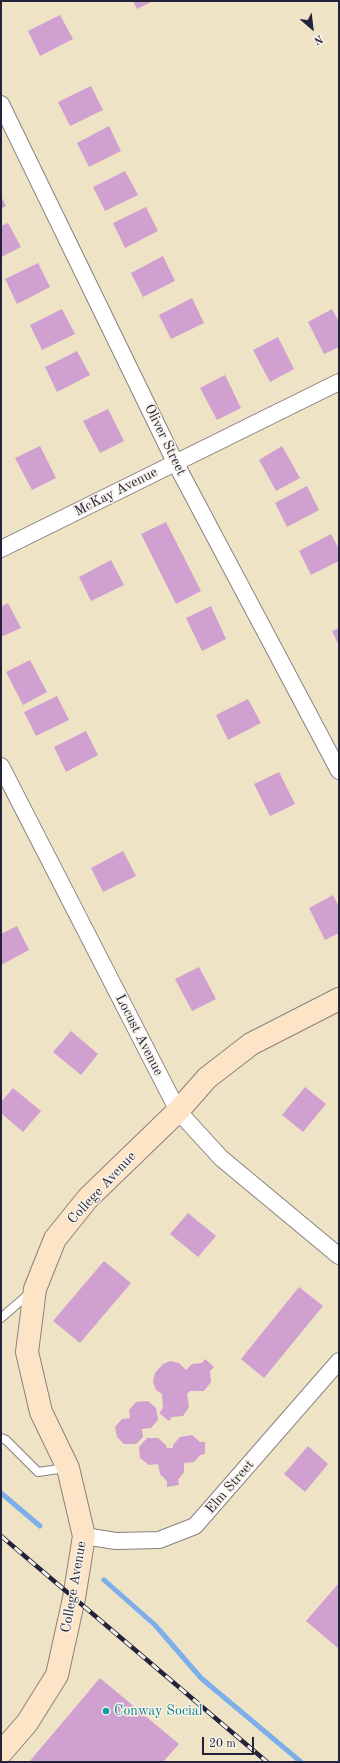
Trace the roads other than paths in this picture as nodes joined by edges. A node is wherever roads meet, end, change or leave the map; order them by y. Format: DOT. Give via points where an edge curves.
graph roads {
  1 [pos="1,104"];
  2 [pos="339,382"];
  3 [pos="175,462"];
  4 [pos="1,549"];
  5 [pos="1,766"];
  6 [pos="339,771"];
  7 [pos="339,1000"];
  8 [pos="178,1111"];
  9 [pos="339,1256"];
  10 [pos="35,1288"];
  11 [pos="1,1318"];
  12 [pos="339,1361"];
  13 [pos="1,1438"];
  14 [pos="68,1468"];
  15 [pos="84,1536"];
  16 [pos="1,1753"];
  1 -- 3 [label="street, Oliver Street"];
  2 -- 3 [label="street, McKay Avenue"];
  3 -- 4 [label="street, McKay Avenue"];
  3 -- 6 [label="street, Oliver Street"];
  5 -- 8 [label="street, Locust Avenue"];
  7 -- 8 [label="street, College Avenue" via="251,1044 207,1078"];
  8 -- 9 [label="street, Locust Avenue" via="221,1158"];
  8 -- 10 [label="street, College Avenue" via="88,1198 55,1239"];
  10 -- 11 [label="lane"];
  10 -- 14 [label="street, College Avenue" via="27,1352 41,1412"];
  12 -- 15 [label="street, Elm Street" via="195,1526 159,1540 116,1541"];
  13 -- 14 [label="lane" via="38,1472"];
  14 -- 15 [label="street, College Avenue"];
  15 -- 16 [label="street, College Avenue" via="74,1598 57,1675 28,1723"];
}
